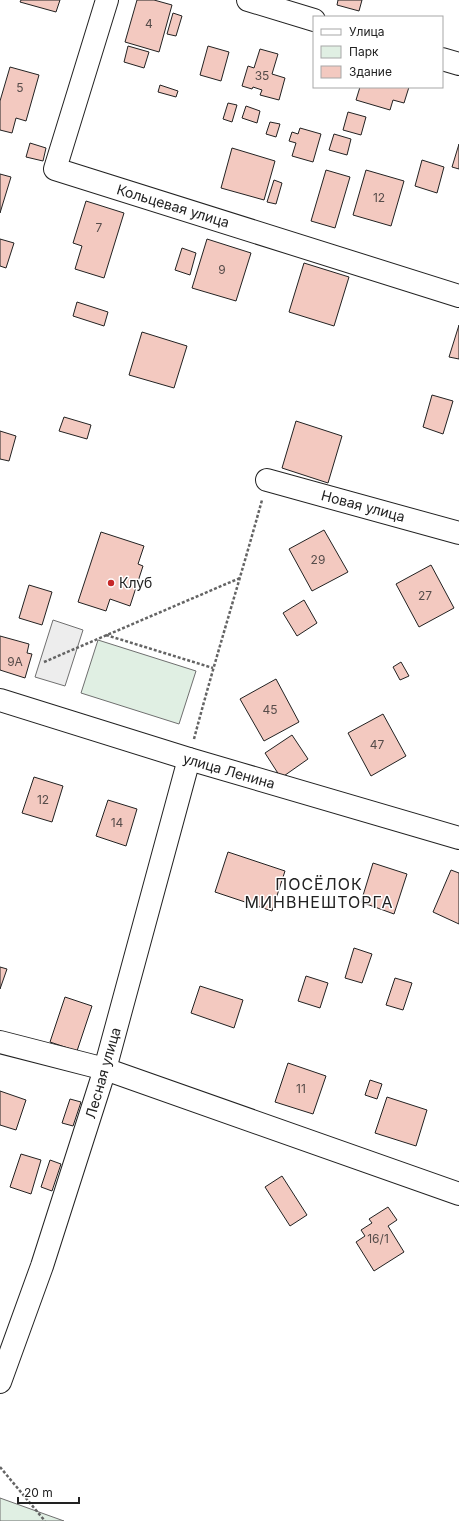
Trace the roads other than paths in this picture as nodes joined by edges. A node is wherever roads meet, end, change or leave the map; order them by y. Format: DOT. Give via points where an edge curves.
graph roads {
  1 [pos="107,0"];
  2 [pos="248,0"];
  3 [pos="313,20"];
  4 [pos="443,59"];
  5 [pos="459,64"];
  6 [pos="459,296"];
  7 [pos="267,480"];
  8 [pos="459,533"];
  9 [pos="0,700"];
  10 [pos="189,759"];
  11 [pos="459,838"];
  12 [pos="0,1042"];
  13 [pos="105,1069"];
  14 [pos="459,1194"];
  15 [pos="0,1382"];
  1 -- 6 [label="street, Кольцевая улица" via="55,169"];
  2 -- 3 [label="street"];
  4 -- 5 [label="street"];
  7 -- 8 [label="street, Новая улица"];
  9 -- 10 [label="street, улица Ленина"];
  10 -- 11 [label="street, улица Ленина"];
  10 -- 13 [label="street, Лесная улица"];
  12 -- 13 [label="street"];
  13 -- 14 [label="street"];
  13 -- 15 [label="street, Лесная улица" via="42,1266"];
}
